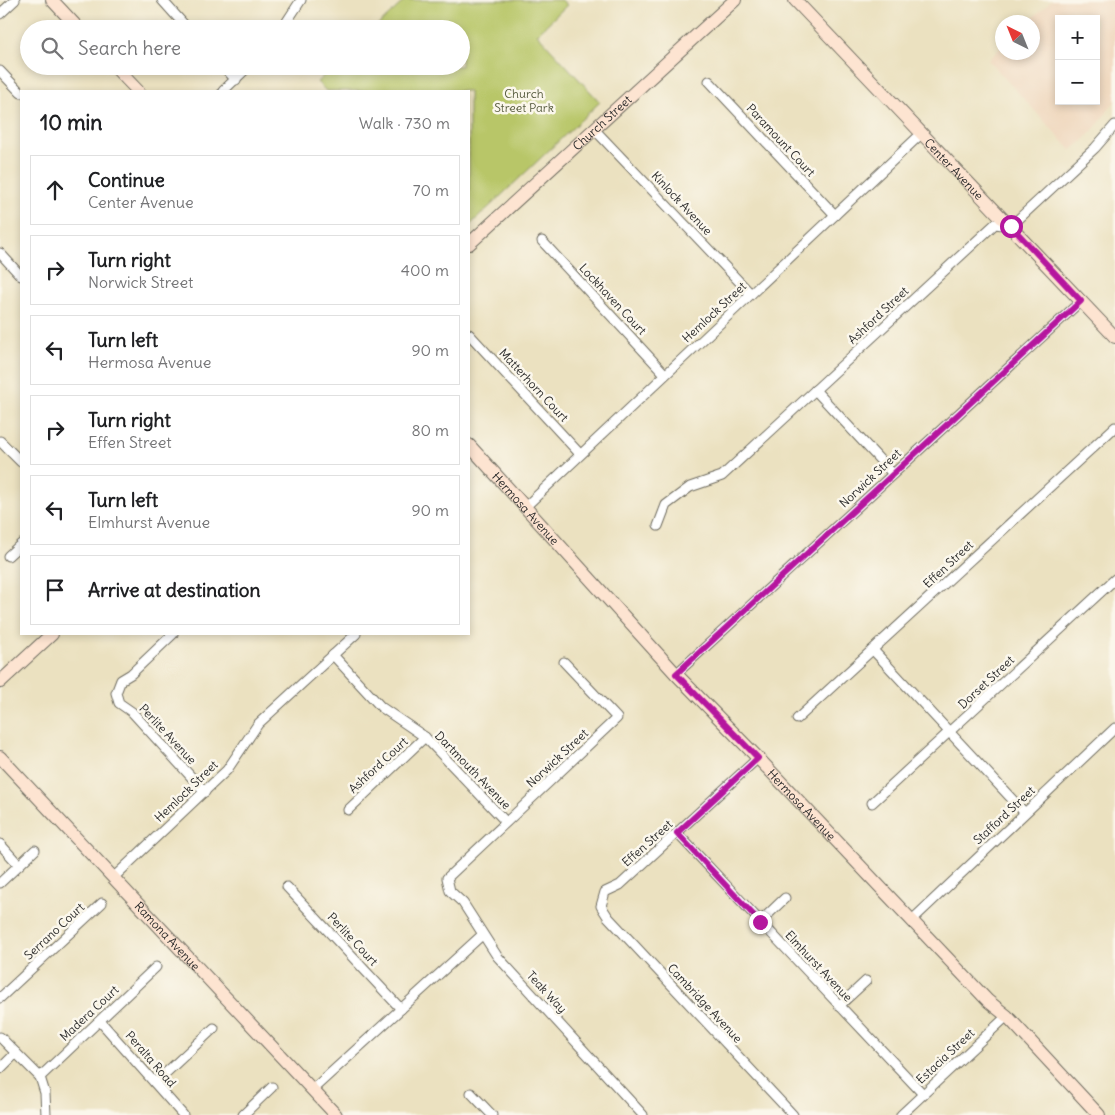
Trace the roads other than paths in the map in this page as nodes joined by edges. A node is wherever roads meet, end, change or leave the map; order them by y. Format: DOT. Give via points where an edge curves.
graph roads {
  1 [pos="15,0"];
  2 [pos="52,0"];
  3 [pos="162,0"];
  4 [pos="301,0"];
  5 [pos="735,0"];
  6 [pos="795,0"];
  7 [pos="0,14"];
  8 [pos="71,20"];
  9 [pos="180,20"];
  10 [pos="288,20"];
  11 [pos="0,70"];
  12 [pos="123,75"];
  13 [pos="231,75"];
  14 [pos="241,75"];
  15 [pos="236,80"];
  16 [pos="709,82"];
  17 [pos="137,90"];
  18 [pos="224,90"];
  19 [pos="20,92"];
  20 [pos="1115,125"];
  21 [pos="594,129"];
  22 [pos="921,134"];
  23 [pos="835,215"];
  24 [pos="1011,226"];
  25 [pos="542,241"];
  26 [pos="470,243"];
  27 [pos="0,253"];
  28 [pos="20,275"];
  29 [pos="751,294"];
  30 [pos="1081,301"];
  31 [pos="470,335"];
  32 [pos="1115,337"];
  33 [pos="665,374"];
  34 [pos="815,390"];
  35 [pos="1115,427"];
  36 [pos="0,441"];
  37 [pos="470,446"];
  38 [pos="580,454"];
  39 [pos="20,461"];
  40 [pos="893,474"];
  41 [pos="524,508"];
  42 [pos="658,526"];
  43 [pos="20,545"];
  44 [pos="8,556"];
  45 [pos="1115,579"];
  46 [pos="51,635"];
  47 [pos="172,635"];
  48 [pos="355,635"];
  49 [pos="873,650"];
  50 [pos="333,655"];
  51 [pos="564,662"];
  52 [pos="676,674"];
  53 [pos="0,682"];
  54 [pos="797,720"];
  55 [pos="1115,728"];
  56 [pos="950,732"];
  57 [pos="426,737"];
  58 [pos="0,757"];
  59 [pos="758,758"];
  60 [pos="205,792"];
  61 [pos="872,803"];
  62 [pos="348,810"];
  63 [pos="1024,812"];
  64 [pos="506,822"];
  65 [pos="677,833"];
  66 [pos="0,844"];
  67 [pos="35,850"];
  68 [pos="20,865"];
  69 [pos="114,878"];
  70 [pos="447,878"];
  71 [pos="0,883"];
  72 [pos="287,886"];
  73 [pos="785,898"];
  74 [pos="102,903"];
  75 [pos="601,906"];
  76 [pos="912,920"];
  77 [pos="760,922"];
  78 [pos="482,935"];
  79 [pos="156,967"];
  80 [pos="866,981"];
  81 [pos="0,998"];
  82 [pos="839,1006"];
  83 [pos="401,1009"];
  84 [pos="1007,1016"];
  85 [pos="100,1021"];
  86 [pos="214,1028"];
  87 [pos="0,1037"];
  88 [pos="16,1053"];
  89 [pos="0,1068"];
  90 [pos="40,1076"];
  91 [pos="155,1083"];
  92 [pos="272,1087"];
  93 [pos="312,1090"];
  94 [pos="471,1092"];
  95 [pos="923,1094"];
  96 [pos="46,1115"];
  97 [pos="183,1115"];
  98 [pos="243,1115"];
  99 [pos="336,1115"];
  100 [pos="492,1115"];
  101 [pos="643,1115"];
  102 [pos="793,1115"];
  103 [pos="900,1115"];
  104 [pos="1099,1115"];
  1 -- 7 [label="street"];
  2 -- 8 [label="street"];
  3 -- 9 [label="street"];
  4 -- 10 [label="street"];
  5 -- 21 [label="street, Church Street"];
  6 -- 22 [label="street, Center Avenue"];
  11 -- 19 [label="street"];
  12 -- 17 [label="street"];
  13 -- 15 [label="street"];
  14 -- 15 [label="street"];
  15 -- 18 [label="street"];
  16 -- 23 [label="street, Paramount Court"];
  20 -- 24 [label="street" via="1095,148"];
  21 -- 26 [label="street, Church Street"];
  21 -- 29 [label="street, Kinlock Avenue"];
  22 -- 23 [label="street, Hemlock Street"];
  22 -- 24 [label="street, Center Avenue"];
  23 -- 29 [label="street, Hemlock Street"];
  24 -- 30 [label="street, Center Avenue"];
  24 -- 34 [label="street, Ashford Street" via="995,224"];
  25 -- 33 [label="street, Lockhaven Court"];
  27 -- 28 [label="street"];
  29 -- 33 [label="street, Hemlock Street"];
  30 -- 32 [label="street, Center Avenue"];
  30 -- 40 [label="street, Norwick Street"];
  31 -- 38 [label="street, Matterhorn Court"];
  33 -- 38 [label="street, Hemlock Street"];
  34 -- 40 [label="street"];
  34 -- 42 [label="street, Ashford Street" via="722,476 690,487 666,506"];
  35 -- 49 [label="street, Effen Street"];
  36 -- 39 [label="street"];
  37 -- 41 [label="street, Hermosa Avenue"];
  38 -- 41 [label="street, Hemlock Street"];
  40 -- 52 [label="street, Norwick Street"];
  41 -- 52 [label="street, Hermosa Avenue"];
  43 -- 44 [label="street"];
  45 -- 56 [label="street, Dorset Street"];
  46 -- 53 [label="street"];
  47 -- 60 [label="street, Perlite Avenue" via="121,680 116,693 120,704 132,712"];
  48 -- 50 [label="street, Hemlock Street"];
  49 -- 54 [label="street, Effen Street"];
  49 -- 56 [label="street"];
  50 -- 57 [label="street, Dartmouth Avenue" via="381,706"];
  50 -- 60 [label="street, Hemlock Street" via="258,724 227,770"];
  51 -- 64 [label="street, Norwick Street" via="617,718"];
  52 -- 59 [label="street, Hermosa Avenue"];
  55 -- 63 [label="street, Stafford Street"];
  56 -- 61 [label="street, Dorset Street"];
  56 -- 63 [label="street"];
  57 -- 62 [label="street, Ashford Court"];
  57 -- 64 [label="street, Dartmouth Avenue"];
  58 -- 69 [label="street, Ramona Avenue"];
  59 -- 65 [label="street, Effen Street"];
  59 -- 76 [label="street, Hermosa Avenue"];
  60 -- 69 [label="street, Hemlock Street"];
  63 -- 76 [label="street, Stafford Street"];
  64 -- 70 [label="street, Norwick Street"];
  65 -- 75 [label="street, Effen Street" via="620,885 605,892"];
  65 -- 77 [label="street, Elmhurst Avenue"];
  66 -- 68 [label="street"];
  67 -- 68 [label="street"];
  68 -- 71 [label="street"];
  69 -- 93 [label="street, Ramona Avenue"];
  70 -- 78 [label="street, Teak Way" via="450,891 463,903"];
  72 -- 83 [label="street, Perlite Court"];
  73 -- 77 [label="street"];
  74 -- 81 [label="street, Serrano Court"];
  75 -- 102 [label="street, Cambridge Avenue"];
  76 -- 84 [label="street, Hermosa Avenue" via="988,1001"];
  77 -- 82 [label="street, Elmhurst Avenue"];
  78 -- 83 [label="street"];
  78 -- 101 [label="street, Teak Way" via="497,956"];
  79 -- 85 [label="street, Madera Court"];
  80 -- 82 [label="street"];
  82 -- 95 [label="street, Elmhurst Avenue"];
  83 -- 93 [label="street"];
  84 -- 95 [label="street, Estacia Street"];
  84 -- 104 [label="street, Hermosa Avenue"];
  85 -- 90 [label="street, Madera Court"];
  85 -- 91 [label="street, Peralta Road"];
  86 -- 91 [label="street"];
  87 -- 88 [label="street"];
  88 -- 89 [label="street"];
  88 -- 90 [label="street"];
  90 -- 96 [label="street"];
  91 -- 97 [label="street, Peralta Road"];
  92 -- 98 [label="street"];
  93 -- 99 [label="street, Ramona Avenue"];
  94 -- 100 [label="street"];
  95 -- 103 [label="street, Estacia Street"];
}
